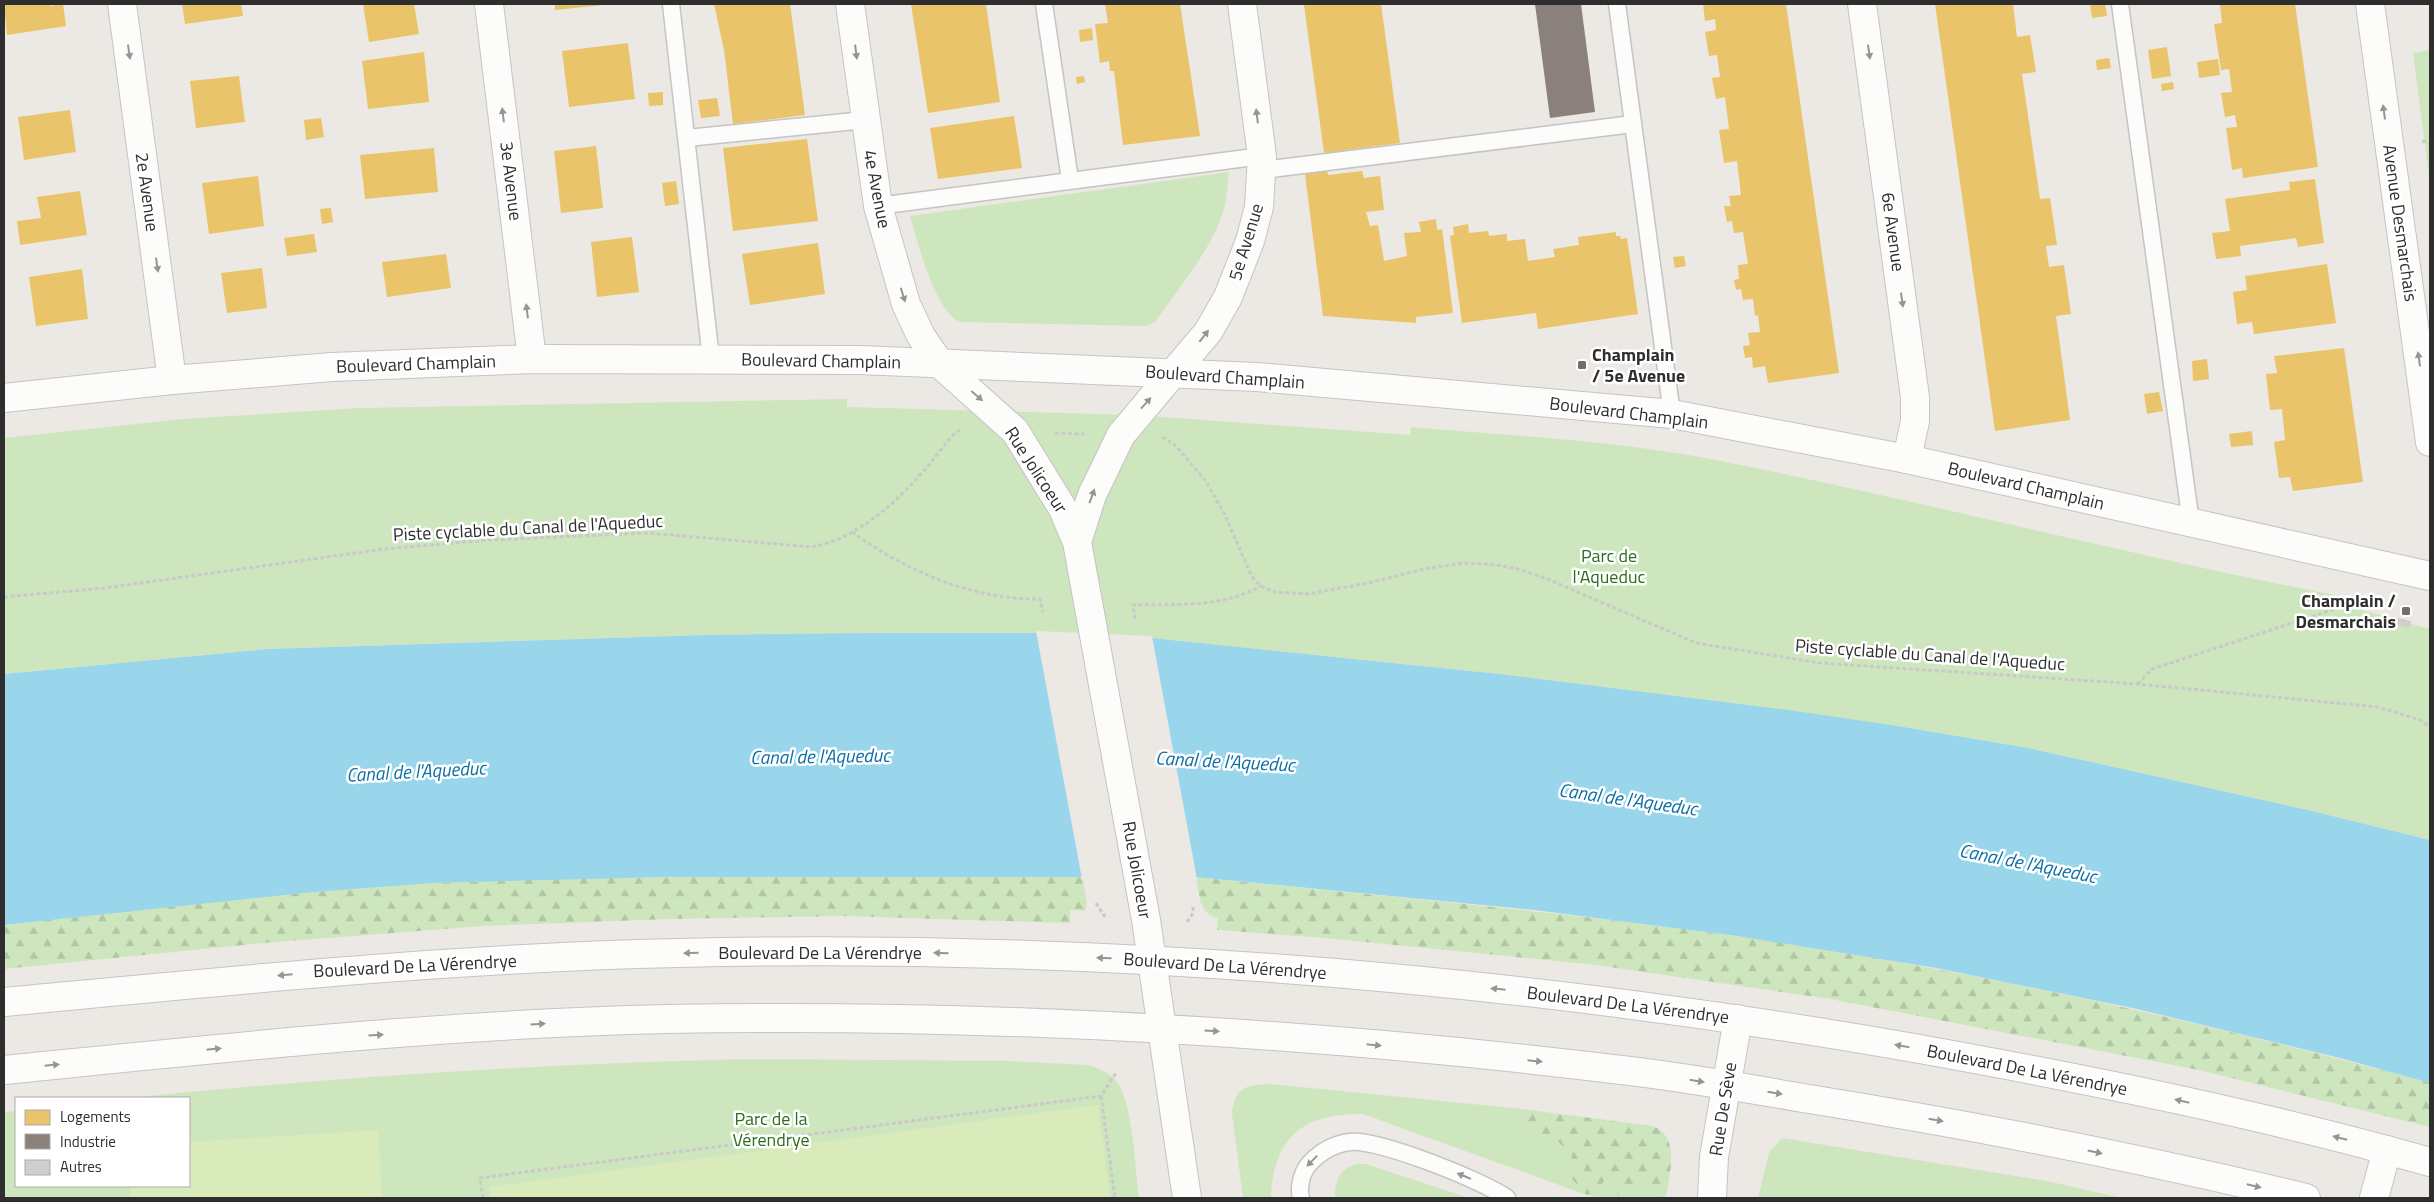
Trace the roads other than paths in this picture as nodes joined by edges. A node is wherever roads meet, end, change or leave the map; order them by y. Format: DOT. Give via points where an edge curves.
graph roads {
  1 [pos="122,4"];
  2 [pos="489,4"];
  3 [pos="671,4"];
  4 [pos="850,4"];
  5 [pos="1044,4"];
  6 [pos="1242,4"];
  7 [pos="1617,4"];
  8 [pos="1862,4"];
  9 [pos="2120,4"];
  10 [pos="2370,4"];
  11 [pos="865,120"];
  12 [pos="1634,124"];
  13 [pos="687,138"];
  14 [pos="1262,163"];
  15 [pos="1070,180"];
  16 [pos="878,206"];
  17 [pos="532,359"];
  18 [pos="711,359"];
  19 [pos="940,364"];
  20 [pos="1173,373"];
  21 [pos="172,380"];
  22 [pos="4,398"];
  23 [pos="1672,414"];
  24 [pos="2430,442"];
  25 [pos="1907,459"];
  26 [pos="2191,523"];
  27 [pos="1077,542"];
  28 [pos="2430,576"];
  29 [pos="1152,961"];
  30 [pos="4,1002"];
  31 [pos="1738,1019"];
  32 [pos="1163,1029"];
  33 [pos="4,1070"];
  34 [pos="1727,1085"];
  35 [pos="2387,1150"];
  36 [pos="2430,1162"];
  37 [pos="1187,1198"];
  38 [pos="1301,1198"];
  39 [pos="1506,1198"];
  40 [pos="1712,1198"];
  41 [pos="2306,1198"];
  42 [pos="2374,1198"];
  1 -- 21 [label="main road, 2e Avenue, one-way"];
  17 -- 2 [label="main road, 3e Avenue, one-way"];
  3 -- 13 [label="lane"];
  4 -- 11 [label="main road, 4e Avenue, one-way"];
  5 -- 15 [label="lane"];
  14 -- 6 [label="main road, 5e Avenue, one-way"];
  7 -- 12 [label="lane"];
  8 -- 25 [label="main road, 6e Avenue, one-way" via="1915,397 1915,421"];
  9 -- 26 [label="lane"];
  24 -- 10 [label="main road, Avenue Desmarchais, one-way"];
  11 -- 13 [label="lane"];
  11 -- 16 [label="main road, 4e Avenue"];
  12 -- 14 [label="lane"];
  12 -- 23 [label="lane"];
  13 -- 18 [label="lane"];
  14 -- 15 [label="lane"];
  20 -- 14 [label="main road, 5e Avenue, one-way" via="1208,332 1240,270 1259,207"];
  15 -- 16 [label="lane"];
  16 -- 19 [label="main road, 4e Avenue, one-way" via="906,304 921,336"];
  17 -- 18 [label="main road, Boulevard Champlain"];
  17 -- 21 [label="main road, Boulevard Champlain" via="332,367"];
  18 -- 19 [label="main road, Boulevard Champlain"];
  19 -- 20 [label="main road, Boulevard Champlain"];
  19 -- 27 [label="main road, Rue Jolicoeur, one-way" via="1015,431 1063,508"];
  20 -- 23 [label="main road, Boulevard Champlain" via="1256,377"];
  27 -- 20 [label="main road, Rue Jolicoeur, one-way" via="1092,495 1121,435"];
  21 -- 22 [label="main road, Boulevard Champlain"];
  23 -- 25 [label="main road, Boulevard Champlain"];
  25 -- 26 [label="main road, Boulevard Champlain"];
  26 -- 28 [label="main road, Boulevard Champlain"];
  27 -- 29 [label="main road, Rue Jolicoeur"];
  29 -- 30 [label="main road, Boulevard De La Vérendrye, one-way" via="880,951 672,953 310,972"];
  31 -- 29 [label="main road, Boulevard De La Vérendrye, one-way" via="1450,984"];
  29 -- 32 [label="main road, Rue Jolicoeur"];
  31 -- 34 [label="main road, Rue De Sève"];
  35 -- 31 [label="main road, Boulevard De La Vérendrye, one-way" via="2287,1124 2077,1078"];
  33 -- 32 [label="main road, one-way" via="363,1036 566,1023 838,1018"];
  32 -- 34 [label="main road, one-way" via="1350,1042 1633,1071"];
  32 -- 37 [label="main road, Rue Jolicoeur"];
  34 -- 40 [label="main road, Rue De Sève" via="1714,1157"];
  34 -- 41 [label="main road, one-way" via="1941,1121 2187,1170"];
  35 -- 36 [label="main road, Boulevard De La Vérendrye"];
  35 -- 42 [label="main road"];
  39 -- 38 [label="lane, one-way" via="1464,1175 1376,1145 1351,1141 1326,1148 1307,1166"];
}
